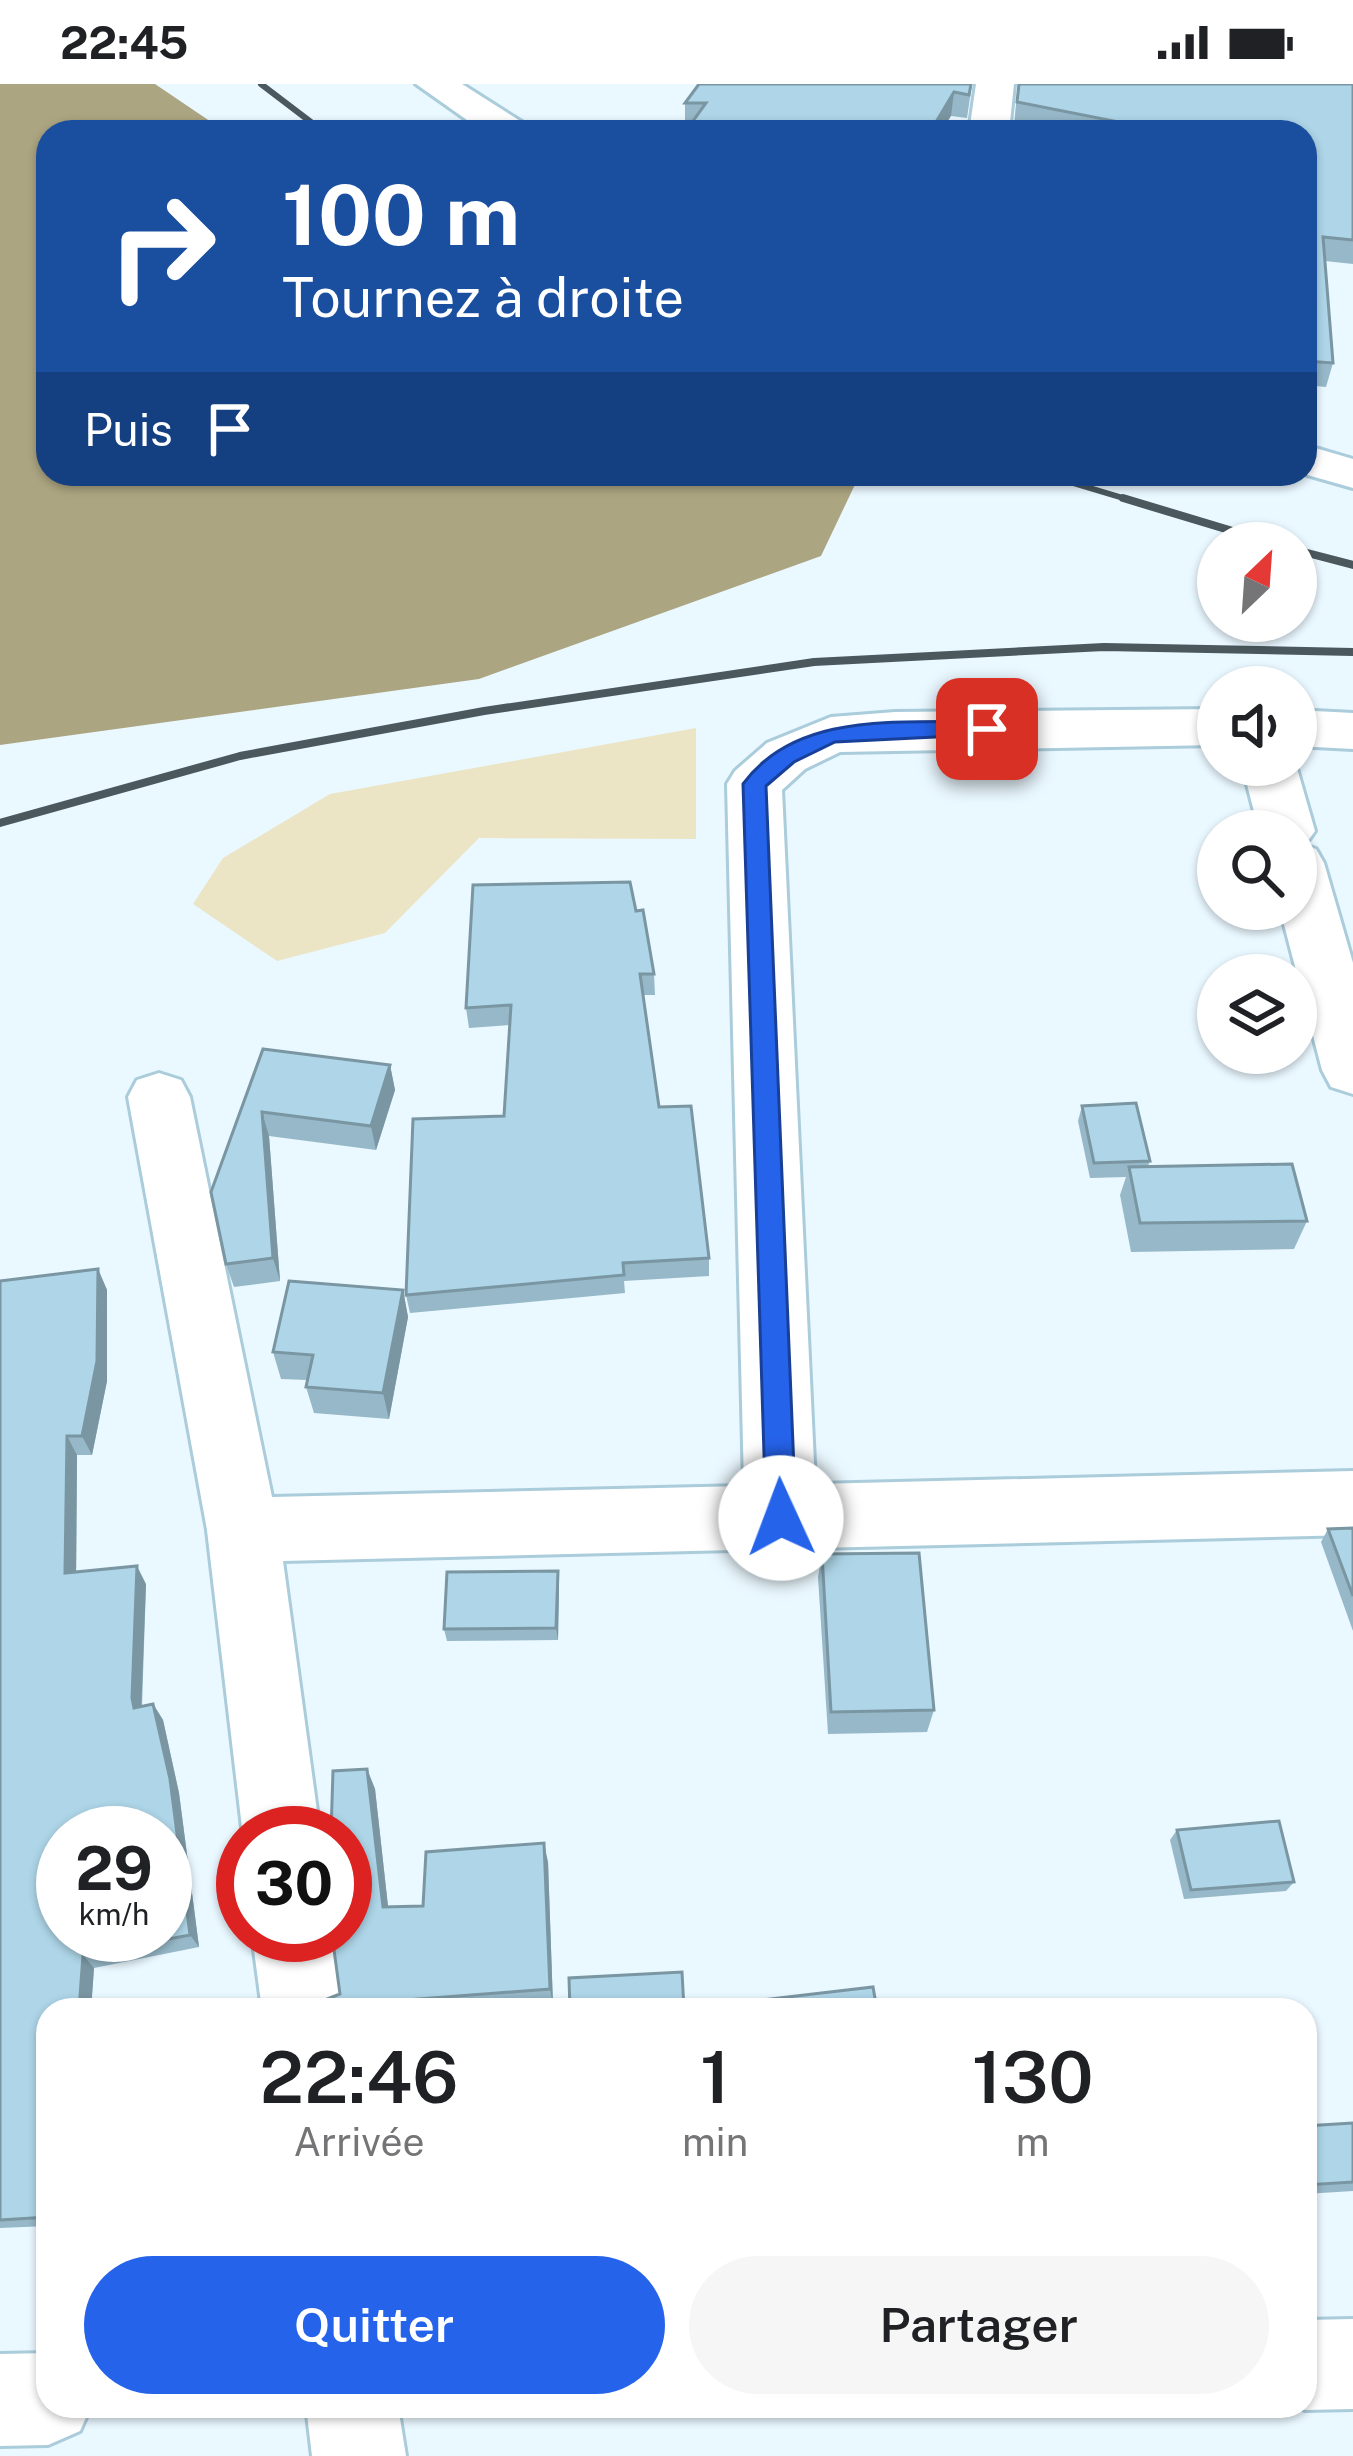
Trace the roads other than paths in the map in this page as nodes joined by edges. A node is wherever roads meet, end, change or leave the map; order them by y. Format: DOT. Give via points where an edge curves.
graph roads {
  1 [pos="435,84"];
  2 [pos="994,84"];
  3 [pos="516,120"];
  4 [pos="990,120"];
  5 [pos="1317,463"];
  6 [pos="1353,474"];
  7 [pos="1197,727"];
  8 [pos="1317,729"];
  9 [pos="1353,731"];
  10 [pos="1314,930"];
  11 [pos="1353,1070"];
  12 [pos="159,1097"];
  13 [pos="1353,1503"];
  14 [pos="781,1518"];
  15 [pos="243,1530"];
  16 [pos="278,1806"];
  17 [pos="297,1962"];
  18 [pos="301,1998"];
  19 [pos="1353,2364"];
  20 [pos="1317,2365"];
  21 [pos="36,2399"];
  22 [pos="0,2400"];
  23 [pos="353,2418"];
  24 [pos="358,2456"];
  1 -- 3 [label="street"];
  2 -- 4 [label="street"];
  5 -- 6 [label="street"];
  7 -- 14 [label="street" via="831,735 786,756 754,784"];
  8 -- 9 [label="street"];
  10 -- 11 [label="street"];
  12 -- 15 [label="street"];
  13 -- 14 [label="street"];
  14 -- 15 [label="street"];
  15 -- 16 [label="street"];
  17 -- 18 [label="street"];
  19 -- 20 [label="street"];
  21 -- 22 [label="street"];
  23 -- 24 [label="street"];
}
